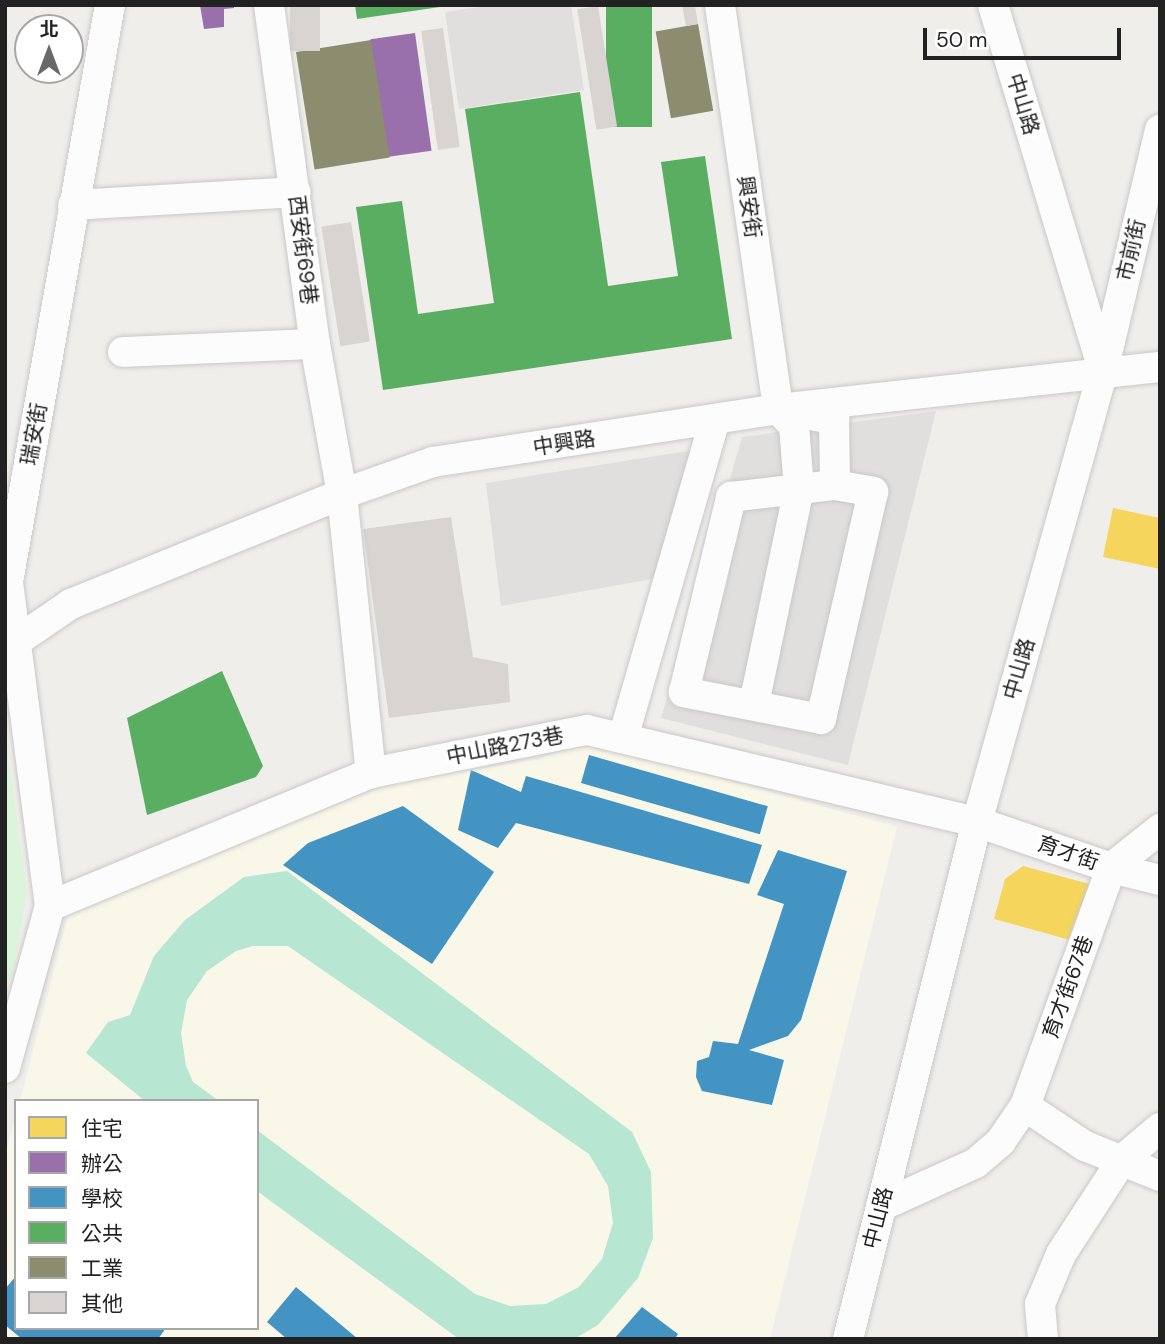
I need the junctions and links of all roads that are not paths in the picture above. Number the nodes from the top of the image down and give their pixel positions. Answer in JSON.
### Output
{"nodes":[{"id":1,"x":110,"y":5,"type":"edge"},
{"id":2,"x":270,"y":5,"type":"edge"},
{"id":3,"x":720,"y":5,"type":"edge"},
{"id":4,"x":993,"y":5,"type":"edge"},
{"id":5,"x":1160,"y":130,"type":"edge"},
{"id":6,"x":296,"y":192,"type":"junction"},
{"id":7,"x":73,"y":205,"type":"junction"},
{"id":8,"x":315,"y":344,"type":"junction"},
{"id":9,"x":123,"y":352,"type":"dead end"},
{"id":10,"x":1160,"y":367,"type":"edge"},
{"id":11,"x":1103,"y":371,"type":"junction"},
{"id":12,"x":778,"y":409,"type":"junction"},
{"id":13,"x":715,"y":419,"type":"junction"},
{"id":14,"x":835,"y":485,"type":"junction"},
{"id":15,"x":799,"y":489,"type":"junction"},
{"id":16,"x":342,"y":494,"type":"junction"},
{"id":17,"x":11,"y":645,"type":"edge"},
{"id":18,"x":754,"y":704,"type":"junction"},
{"id":19,"x":623,"y":738,"type":"junction"},
{"id":20,"x":371,"y":773,"type":"junction"},
{"id":21,"x":977,"y":822,"type":"junction"},
{"id":22,"x":1160,"y":829,"type":"edge"},
{"id":23,"x":1111,"y":868,"type":"junction"},
{"id":24,"x":1160,"y":880,"type":"edge"},
{"id":25,"x":50,"y":906,"type":"junction"},
{"id":26,"x":5,"y":1068,"type":"edge"},
{"id":27,"x":1025,"y":1106,"type":"junction"},
{"id":28,"x":1160,"y":1128,"type":"edge"},
{"id":29,"x":1122,"y":1160,"type":"junction"},
{"id":30,"x":1160,"y":1176,"type":"edge"},
{"id":31,"x":881,"y":1206,"type":"junction"},
{"id":32,"x":848,"y":1339,"type":"edge"},
{"id":33,"x":1043,"y":1339,"type":"edge"}],
"edges":[{"from":1,"to":7,"type":"street","name":"瑞安街"},
{"from":2,"to":6,"type":"street","name":"西安街69巷"},
{"from":3,"to":12,"type":"street","name":"興安街"},
{"from":4,"to":11,"type":"street","name":"中山路"},
{"from":5,"to":11,"type":"street","name":"市前街"},
{"from":6,"to":7,"type":"street"},
{"from":6,"to":8,"type":"street","name":"西安街69巷"},
{"from":7,"to":17,"type":"street","name":"瑞安街"},
{"from":8,"to":9,"type":"street"},
{"from":8,"to":16,"type":"street","name":"西安街69巷"},
{"from":10,"to":11,"type":"street","name":"中興路"},
{"from":11,"to":12,"type":"street","name":"中興路"},
{"from":11,"to":21,"type":"street","name":"中山路"},
{"from":12,"to":13,"type":"street","name":"中興路"},
{"from":12,"to":14,"type":"street"},
{"from":12,"to":15,"type":"street"},
{"from":13,"to":16,"type":"street","name":"中興路"},
{"from":13,"to":19,"type":"street"},
{"from":14,"to":15,"type":"street"},
{"from":14,"to":18,"type":"street"},
{"from":15,"to":18,"type":"street"},
{"from":15,"to":18,"type":"street"},
{"from":16,"to":17,"type":"street","name":"中興路"},
{"from":16,"to":20,"type":"street","name":"西安街69巷"},
{"from":17,"to":25,"type":"street","name":"瑞安街"},
{"from":19,"to":20,"type":"street","name":"中山路273巷"},
{"from":19,"to":21,"type":"street","name":"中山路273巷"},
{"from":20,"to":25,"type":"street","name":"中山路273巷"},
{"from":21,"to":23,"type":"street","name":"育才街"},
{"from":21,"to":31,"type":"street","name":"中山路"},
{"from":22,"to":23,"type":"street"},
{"from":23,"to":24,"type":"street","name":"育才街"},
{"from":23,"to":27,"type":"street","name":"育才街67巷"},
{"from":25,"to":26,"type":"street","name":"瑞安街"},
{"from":27,"to":29,"type":"street"},
{"from":27,"to":31,"type":"street","name":"育才街67巷"},
{"from":28,"to":29,"type":"street"},
{"from":29,"to":30,"type":"street"},
{"from":29,"to":33,"type":"street"},
{"from":31,"to":32,"type":"street","name":"中山路"}]}
